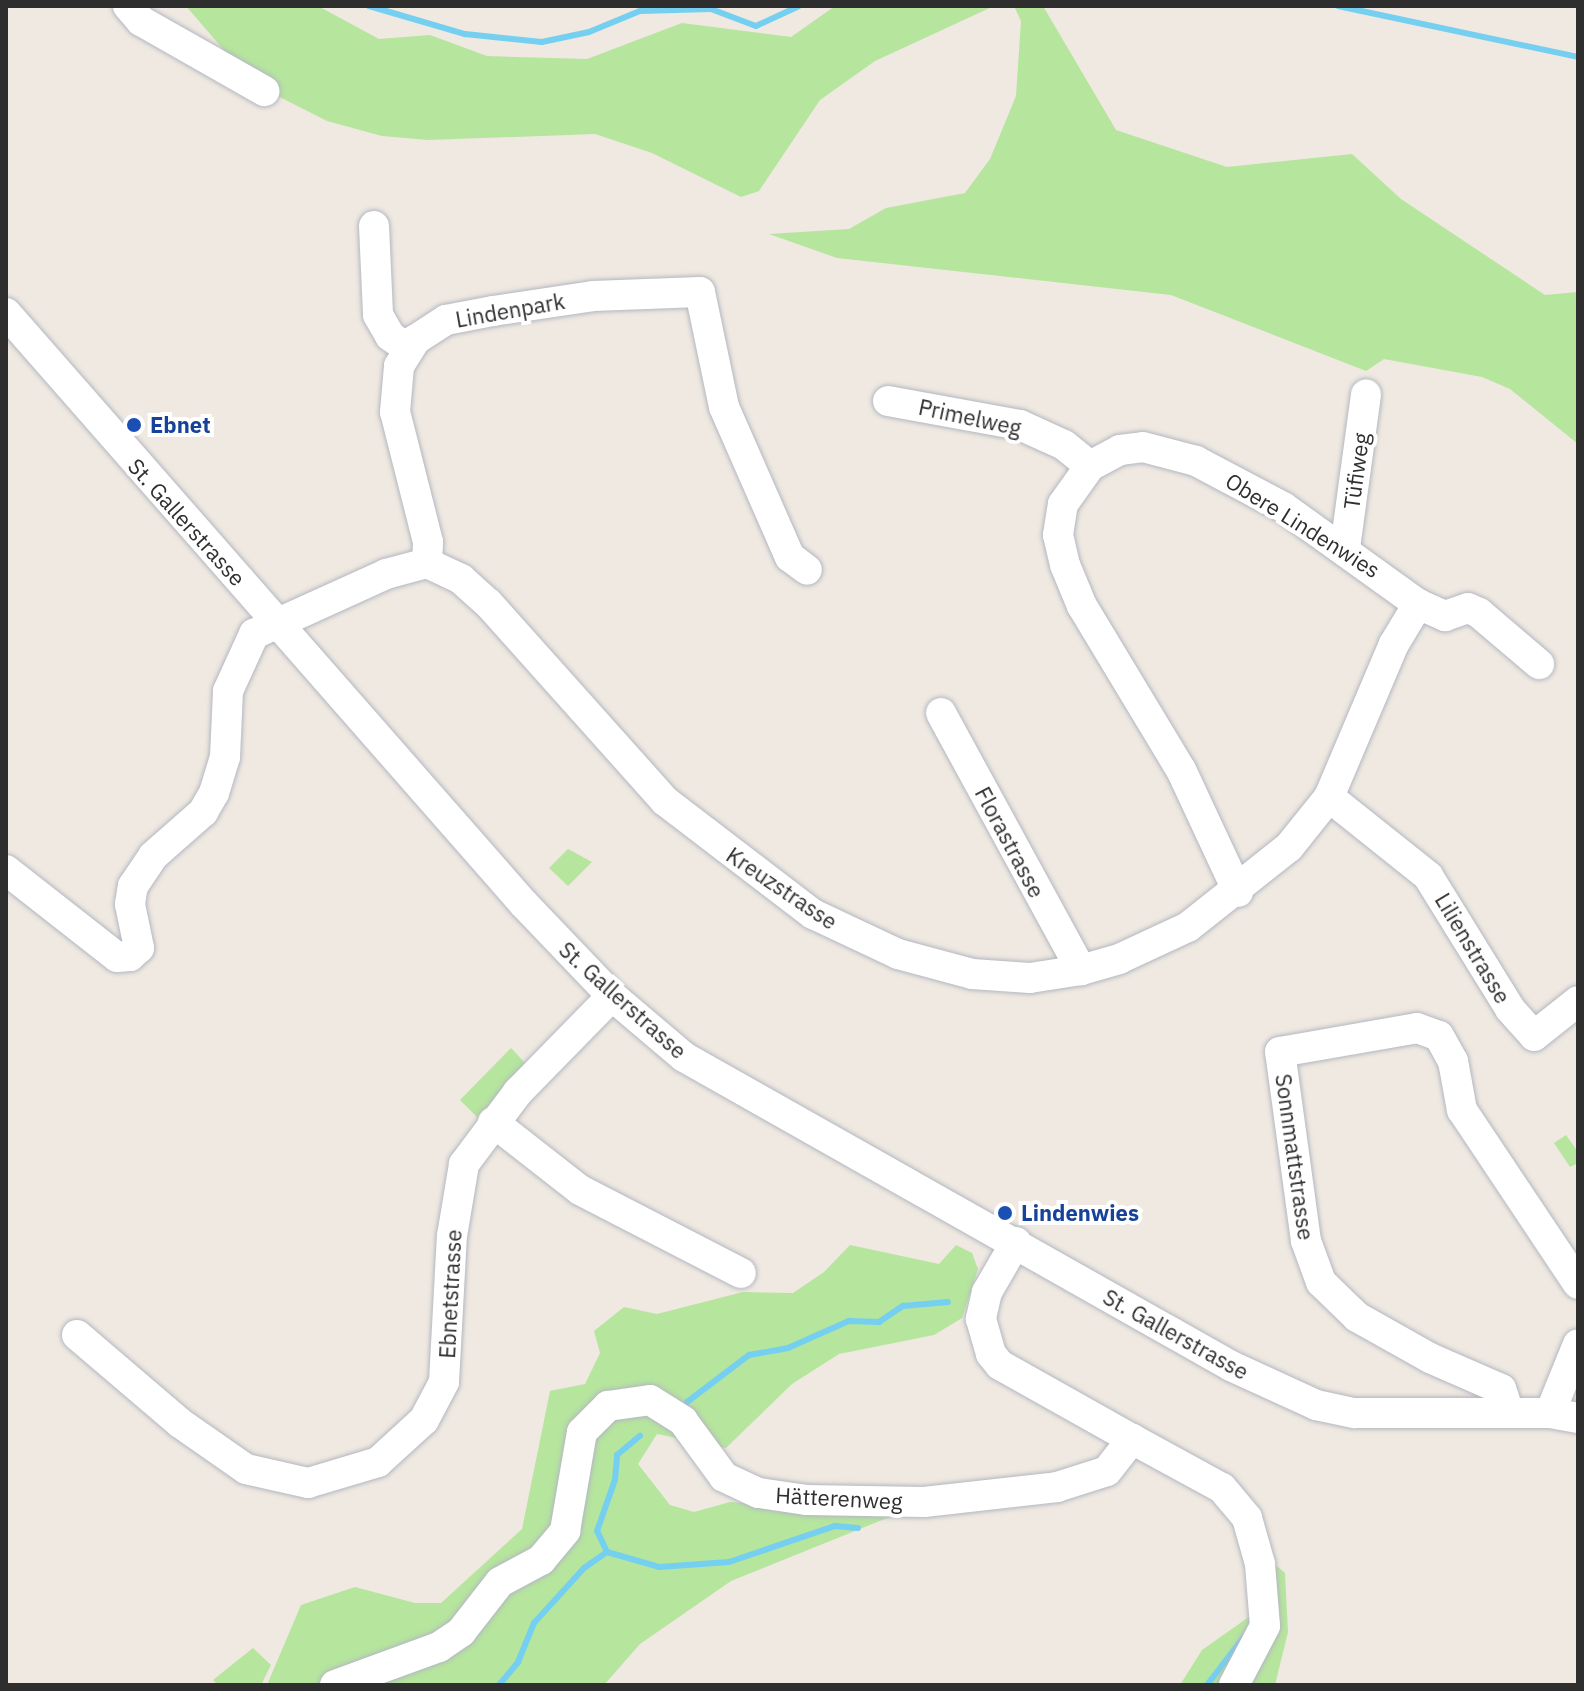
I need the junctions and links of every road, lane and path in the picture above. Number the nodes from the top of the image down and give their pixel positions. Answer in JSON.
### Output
{"nodes":[{"id":1,"x":135,"y":14,"type":"edge"},
{"id":2,"x":264,"y":91,"type":"dead end"},
{"id":3,"x":374,"y":226,"type":"dead end"},
{"id":4,"x":6,"y":313,"type":"edge"},
{"id":5,"x":407,"y":348,"type":"junction"},
{"id":6,"x":1366,"y":394,"type":"dead end"},
{"id":7,"x":888,"y":401,"type":"dead end"},
{"id":8,"x":1090,"y":466,"type":"junction"},
{"id":9,"x":1345,"y":548,"type":"junction"},
{"id":10,"x":427,"y":563,"type":"junction"},
{"id":11,"x":807,"y":570,"type":"dead end"},
{"id":12,"x":1418,"y":604,"type":"junction"},
{"id":13,"x":274,"y":621,"type":"junction"},
{"id":14,"x":1539,"y":664,"type":"dead end"},
{"id":15,"x":941,"y":713,"type":"dead end"},
{"id":16,"x":1329,"y":797,"type":"junction"},
{"id":17,"x":6,"y":870,"type":"edge"},
{"id":18,"x":1238,"y":892,"type":"junction"},
{"id":19,"x":1081,"y":970,"type":"junction"},
{"id":20,"x":612,"y":996,"type":"junction"},
{"id":21,"x":1578,"y":1001,"type":"edge"},
{"id":22,"x":493,"y":1122,"type":"junction"},
{"id":23,"x":1016,"y":1242,"type":"junction"},
{"id":24,"x":741,"y":1273,"type":"dead end"},
{"id":25,"x":1578,"y":1284,"type":"edge"},
{"id":26,"x":77,"y":1335,"type":"dead end"},
{"id":27,"x":1578,"y":1344,"type":"edge"},
{"id":28,"x":1509,"y":1413,"type":"junction"},
{"id":29,"x":1564,"y":1415,"type":"edge"},
{"id":30,"x":1132,"y":1439,"type":"junction"},
{"id":31,"x":335,"y":1685,"type":"edge"},
{"id":32,"x":1234,"y":1685,"type":"edge"}],
"edges":[{"from":1,"to":2,"type":"street"},
{"from":3,"to":5,"type":"street"},
{"from":4,"to":13,"type":"street","name":"St. Gallerstrasse"},
{"from":5,"to":10,"type":"street"},
{"from":5,"to":11,"type":"street","name":"Lindenpark"},
{"from":6,"to":9,"type":"street","name":"Tüfiweg"},
{"from":7,"to":8,"type":"street","name":"Primelweg"},
{"from":8,"to":9,"type":"street","name":"Obere Lindenwies"},
{"from":8,"to":18,"type":"street","name":"Obere Lindenwies"},
{"from":9,"to":12,"type":"street","name":"Obere Lindenwies"},
{"from":10,"to":13,"type":"street"},
{"from":10,"to":19,"type":"street","name":"Kreuzstrasse"},
{"from":12,"to":14,"type":"street","name":"Obere Lindenwies"},
{"from":12,"to":16,"type":"street","name":"Kreuzstrasse"},
{"from":13,"to":17,"type":"street"},
{"from":13,"to":20,"type":"street","name":"St. Gallerstrasse"},
{"from":15,"to":19,"type":"street","name":"Florastrasse"},
{"from":16,"to":18,"type":"street","name":"Kreuzstrasse"},
{"from":16,"to":21,"type":"street","name":"Lilienstrasse"},
{"from":18,"to":19,"type":"street","name":"Kreuzstrasse"},
{"from":20,"to":22,"type":"street","name":"Ebnetstrasse"},
{"from":20,"to":23,"type":"street","name":"St. Gallerstrasse"},
{"from":22,"to":24,"type":"street"},
{"from":22,"to":26,"type":"street","name":"Ebnetstrasse"},
{"from":23,"to":28,"type":"street","name":"St. Gallerstrasse"},
{"from":23,"to":30,"type":"street"},
{"from":25,"to":28,"type":"street","name":"Sonnmattstrasse"},
{"from":27,"to":29,"type":"street"},
{"from":28,"to":29,"type":"street","name":"St. Gallerstrasse"},
{"from":30,"to":31,"type":"street","name":"Hätterenweg"},
{"from":30,"to":32,"type":"street"}]}
